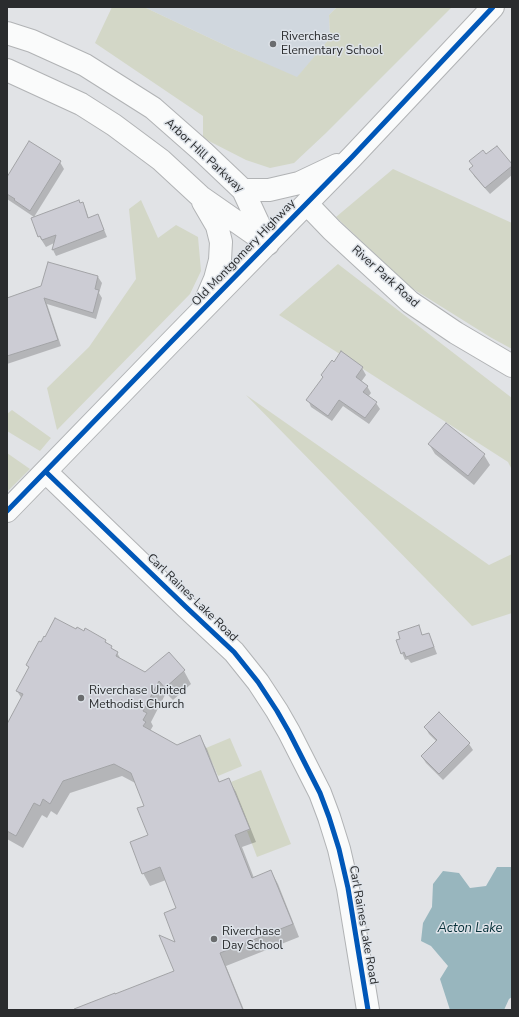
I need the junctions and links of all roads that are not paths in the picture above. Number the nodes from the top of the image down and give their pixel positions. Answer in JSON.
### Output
{"nodes":[{"id":1,"x":493,"y":7,"type":"edge"},
{"id":2,"x":7,"y":33,"type":"edge"},
{"id":3,"x":7,"y":70,"type":"edge"},
{"id":4,"x":352,"y":157,"type":"junction"},
{"id":5,"x":243,"y":190,"type":"junction"},
{"id":6,"x":201,"y":197,"type":"junction"},
{"id":7,"x":307,"y":204,"type":"junction"},
{"id":8,"x":268,"y":244,"type":"junction"},
{"id":9,"x":200,"y":313,"type":"junction"},
{"id":10,"x":512,"y":366,"type":"edge"},
{"id":11,"x":46,"y":472,"type":"junction"},
{"id":12,"x":7,"y":511,"type":"edge"},
{"id":13,"x":368,"y":1010,"type":"edge"}],
"edges":[{"from":1,"to":4,"type":"street","name":"Old Montgomery Highway"},
{"from":2,"to":5,"type":"street","name":"Arbor Hill Parkway"},
{"from":3,"to":6,"type":"street"},
{"from":4,"to":5,"type":"street"},
{"from":4,"to":7,"type":"street","name":"Old Montgomery Highway"},
{"from":5,"to":8,"type":"street","name":"Arbor Hill Parkway"},
{"from":6,"to":8,"type":"street"},
{"from":6,"to":9,"type":"street"},
{"from":7,"to":8,"type":"street","name":"Old Montgomery Highway"},
{"from":7,"to":10,"type":"street","name":"River Park Road"},
{"from":8,"to":9,"type":"street","name":"Old Montgomery Highway"},
{"from":9,"to":11,"type":"street","name":"Old Montgomery Highway"},
{"from":11,"to":12,"type":"street","name":"Old Montgomery Highway"},
{"from":11,"to":13,"type":"street","name":"Carl Raines Lake Road"}]}
